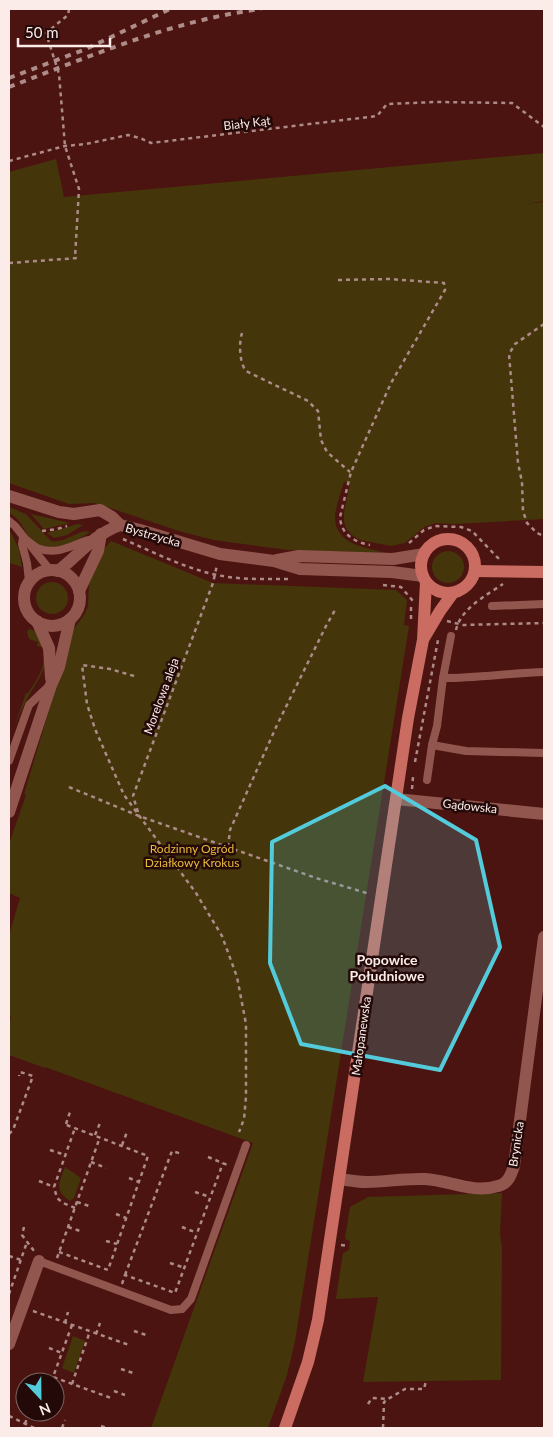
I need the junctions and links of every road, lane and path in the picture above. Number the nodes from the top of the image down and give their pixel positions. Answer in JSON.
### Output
{"nodes":[{"id":1,"x":69,"y":9,"type":"edge"},
{"id":2,"x":544,"y":127,"type":"edge"},
{"id":3,"x":65,"y":146,"type":"junction"},
{"id":4,"x":9,"y":161,"type":"edge"},
{"id":5,"x":9,"y":263,"type":"edge"},
{"id":6,"x":338,"y":280,"type":"dead end"},
{"id":7,"x":544,"y":324,"type":"edge"},
{"id":8,"x":242,"y":333,"type":"dead end"},
{"id":9,"x":350,"y":472,"type":"junction"},
{"id":10,"x":9,"y":496,"type":"edge"},
{"id":11,"x":9,"y":521,"type":"edge"},
{"id":12,"x":120,"y":526,"type":"junction"},
{"id":13,"x":97,"y":536,"type":"junction"},
{"id":14,"x":544,"y":536,"type":"edge"},
{"id":15,"x":23,"y":538,"type":"junction"},
{"id":16,"x":407,"y":545,"type":"dead end"},
{"id":17,"x":376,"y":546,"type":"dead end"},
{"id":18,"x":220,"y":554,"type":"junction"},
{"id":19,"x":424,"y":554,"type":"junction"},
{"id":20,"x":506,"y":559,"type":"dead end"},
{"id":21,"x":274,"y":561,"type":"junction"},
{"id":22,"x":54,"y":570,"type":"junction"},
{"id":23,"x":475,"y":571,"type":"junction"},
{"id":24,"x":544,"y":572,"type":"edge"},
{"id":25,"x":424,"y":579,"type":"junction"},
{"id":26,"x":504,"y":580,"type":"dead end"},
{"id":27,"x":29,"y":581,"type":"junction"},
{"id":28,"x":79,"y":592,"type":"junction"},
{"id":29,"x":452,"y":593,"type":"junction"},
{"id":30,"x":544,"y":604,"type":"edge"},
{"id":31,"x":492,"y":606,"type":"dead end"},
{"id":32,"x":335,"y":610,"type":"dead end"},
{"id":33,"x":70,"y":619,"type":"junction"},
{"id":34,"x":37,"y":621,"type":"junction"},
{"id":35,"x":448,"y":621,"type":"dead end"},
{"id":36,"x":544,"y":623,"type":"edge"},
{"id":37,"x":458,"y":624,"type":"junction"},
{"id":38,"x":453,"y":635,"type":"joint"},
{"id":39,"x":423,"y":640,"type":"junction"},
{"id":40,"x":544,"y":672,"type":"edge"},
{"id":41,"x":134,"y":676,"type":"dead end"},
{"id":42,"x":443,"y":678,"type":"junction"},
{"id":43,"x":51,"y":685,"type":"junction"},
{"id":44,"x":432,"y":745,"type":"junction"},
{"id":45,"x":544,"y":753,"type":"edge"},
{"id":46,"x":9,"y":761,"type":"edge"},
{"id":47,"x":427,"y":780,"type":"dead end"},
{"id":48,"x":69,"y":787,"type":"dead end"},
{"id":49,"x":396,"y":799,"type":"junction"},
{"id":50,"x":9,"y":812,"type":"edge"},
{"id":51,"x":544,"y":814,"type":"edge"},
{"id":52,"x":139,"y":816,"type":"junction"},
{"id":53,"x":228,"y":847,"type":"junction"},
{"id":54,"x":382,"y":895,"type":"junction"},
{"id":55,"x":544,"y":937,"type":"edge"},
{"id":56,"x":19,"y":1076,"type":"dead end"},
{"id":57,"x":70,"y":1112,"type":"dead end"},
{"id":58,"x":100,"y":1123,"type":"dead end"},
{"id":59,"x":75,"y":1128,"type":"junction"},
{"id":60,"x":127,"y":1132,"type":"dead end"},
{"id":61,"x":239,"y":1132,"type":"dead end"},
{"id":62,"x":9,"y":1134,"type":"edge"},
{"id":63,"x":95,"y":1136,"type":"junction"},
{"id":64,"x":100,"y":1137,"type":"junction"},
{"id":65,"x":122,"y":1145,"type":"junction"},
{"id":66,"x":246,"y":1145,"type":"dead end"},
{"id":67,"x":50,"y":1150,"type":"dead end"},
{"id":68,"x":182,"y":1154,"type":"dead end"},
{"id":69,"x":65,"y":1155,"type":"junction"},
{"id":70,"x":208,"y":1158,"type":"dead end"},
{"id":71,"x":91,"y":1162,"type":"junction"},
{"id":72,"x":106,"y":1168,"type":"dead end"},
{"id":73,"x":129,"y":1178,"type":"dead end"},
{"id":74,"x":339,"y":1179,"type":"junction"},
{"id":75,"x":39,"y":1181,"type":"dead end"},
{"id":76,"x":139,"y":1182,"type":"junction"},
{"id":77,"x":54,"y":1187,"type":"junction"},
{"id":78,"x":195,"y":1192,"type":"dead end"},
{"id":79,"x":210,"y":1197,"type":"junction"},
{"id":80,"x":77,"y":1202,"type":"junction"},
{"id":81,"x":92,"y":1207,"type":"dead end"},
{"id":82,"x":75,"y":1208,"type":"junction"},
{"id":83,"x":116,"y":1214,"type":"dead end"},
{"id":84,"x":126,"y":1218,"type":"junction"},
{"id":85,"x":24,"y":1227,"type":"dead end"},
{"id":86,"x":68,"y":1227,"type":"junction"},
{"id":87,"x":182,"y":1227,"type":"dead end"},
{"id":88,"x":80,"y":1231,"type":"dead end"},
{"id":89,"x":197,"y":1233,"type":"junction"},
{"id":90,"x":106,"y":1241,"type":"dead end"},
{"id":91,"x":28,"y":1242,"type":"junction"},
{"id":92,"x":117,"y":1244,"type":"junction"},
{"id":93,"x":59,"y":1252,"type":"junction"},
{"id":94,"x":9,"y":1256,"type":"edge"},
{"id":95,"x":21,"y":1260,"type":"junction"},
{"id":96,"x":39,"y":1261,"type":"junction"},
{"id":97,"x":170,"y":1263,"type":"dead end"},
{"id":98,"x":54,"y":1266,"type":"junction"},
{"id":99,"x":185,"y":1268,"type":"junction"},
{"id":100,"x":126,"y":1275,"type":"junction"},
{"id":101,"x":10,"y":1286,"type":"edge"},
{"id":102,"x":120,"y":1291,"type":"junction"},
{"id":103,"x":9,"y":1294,"type":"edge"},
{"id":104,"x":29,"y":1310,"type":"dead end"},
{"id":105,"x":68,"y":1312,"type":"dead end"},
{"id":106,"x":65,"y":1322,"type":"junction"},
{"id":107,"x":100,"y":1323,"type":"dead end"},
{"id":108,"x":72,"y":1325,"type":"junction"},
{"id":109,"x":90,"y":1331,"type":"junction"},
{"id":110,"x":134,"y":1331,"type":"dead end"},
{"id":111,"x":96,"y":1334,"type":"junction"},
{"id":112,"x":146,"y":1335,"type":"dead end"},
{"id":113,"x":9,"y":1344,"type":"edge"},
{"id":114,"x":129,"y":1345,"type":"dead end"},
{"id":115,"x":49,"y":1348,"type":"dead end"},
{"id":116,"x":62,"y":1353,"type":"junction"},
{"id":117,"x":121,"y":1369,"type":"dead end"},
{"id":118,"x":133,"y":1373,"type":"dead end"},
{"id":119,"x":426,"y":1381,"type":"dead end"},
{"id":120,"x":72,"y":1384,"type":"junction"},
{"id":121,"x":114,"y":1391,"type":"dead end"},
{"id":122,"x":125,"y":1395,"type":"dead end"},
{"id":123,"x":111,"y":1398,"type":"dead end"},
{"id":124,"x":388,"y":1399,"type":"junction"},
{"id":125,"x":368,"y":1404,"type":"dead end"},
{"id":126,"x":9,"y":1416,"type":"edge"},
{"id":127,"x":25,"y":1424,"type":"joint"},
{"id":128,"x":101,"y":1426,"type":"dead end"},
{"id":129,"x":34,"y":1428,"type":"edge"},
{"id":130,"x":107,"y":1428,"type":"edge"},
{"id":131,"x":284,"y":1428,"type":"edge"},
{"id":132,"x":383,"y":1428,"type":"edge"}],
"edges":[{"from":1,"to":3,"type":"path"},
{"from":2,"to":3,"type":"path","name":"Biały Kąt"},
{"from":3,"to":4,"type":"path","name":"Biały Kąt"},
{"from":3,"to":5,"type":"path"},
{"from":6,"to":9,"type":"path"},
{"from":7,"to":14,"type":"path"},
{"from":8,"to":9,"type":"path"},
{"from":9,"to":17,"type":"path"},
{"from":10,"to":12,"type":"street","name":"Bystrzycka"},
{"from":11,"to":15,"type":"lane"},
{"from":12,"to":13,"type":"street"},
{"from":12,"to":18,"type":"street","name":"Bystrzycka"},
{"from":13,"to":15,"type":"lane"},
{"from":13,"to":22,"type":"street"},
{"from":13,"to":28,"type":"street"},
{"from":15,"to":22,"type":"lane"},
{"from":15,"to":27,"type":"lane"},
{"from":16,"to":20,"type":"path"},
{"from":18,"to":21,"type":"street","name":"Bystrzycka"},
{"from":18,"to":52,"type":"path","name":"Morelowa aleja"},
{"from":19,"to":21,"type":"street","name":"Bystrzycka"},
{"from":19,"to":23,"type":"street"},
{"from":19,"to":25,"type":"street"},
{"from":21,"to":25,"type":"street","name":"Bystrzycka"},
{"from":22,"to":27,"type":"street"},
{"from":22,"to":28,"type":"street"},
{"from":23,"to":24,"type":"street"},
{"from":23,"to":29,"type":"street"},
{"from":25,"to":29,"type":"street"},
{"from":25,"to":39,"type":"street","name":"Małopanewska"},
{"from":26,"to":37,"type":"path"},
{"from":27,"to":34,"type":"street"},
{"from":28,"to":33,"type":"street"},
{"from":29,"to":39,"type":"street","name":"Małopanewska"},
{"from":30,"to":31,"type":"lane"},
{"from":32,"to":53,"type":"path"},
{"from":33,"to":34,"type":"street"},
{"from":33,"to":43,"type":"street"},
{"from":34,"to":43,"type":"street"},
{"from":35,"to":37,"type":"path"},
{"from":36,"to":37,"type":"path"},
{"from":37,"to":38,"type":"path"},
{"from":38,"to":42,"type":"lane"},
{"from":39,"to":49,"type":"street","name":"Małopanewska"},
{"from":40,"to":42,"type":"lane"},
{"from":41,"to":52,"type":"path"},
{"from":42,"to":44,"type":"lane"},
{"from":43,"to":46,"type":"lane"},
{"from":43,"to":50,"type":"street"},
{"from":44,"to":45,"type":"lane"},
{"from":44,"to":47,"type":"lane"},
{"from":48,"to":52,"type":"path"},
{"from":49,"to":51,"type":"street","name":"Gądowska"},
{"from":49,"to":54,"type":"street","name":"Małopanewska"},
{"from":52,"to":53,"type":"path"},
{"from":52,"to":61,"type":"path"},
{"from":53,"to":54,"type":"path"},
{"from":54,"to":74,"type":"street","name":"Małopanewska"},
{"from":55,"to":74,"type":"street","name":"Brynicka"},
{"from":56,"to":62,"type":"path"},
{"from":57,"to":59,"type":"path"},
{"from":58,"to":63,"type":"path"},
{"from":59,"to":63,"type":"path"},
{"from":59,"to":69,"type":"path"},
{"from":60,"to":65,"type":"path"},
{"from":63,"to":64,"type":"path"},
{"from":64,"to":65,"type":"path"},
{"from":64,"to":71,"type":"path"},
{"from":65,"to":76,"type":"path"},
{"from":66,"to":102,"type":"lane"},
{"from":67,"to":69,"type":"path"},
{"from":68,"to":100,"type":"path"},
{"from":69,"to":77,"type":"path"},
{"from":70,"to":79,"type":"path"},
{"from":71,"to":72,"type":"path"},
{"from":71,"to":80,"type":"path"},
{"from":73,"to":76,"type":"path"},
{"from":74,"to":131,"type":"street","name":"Małopanewska"},
{"from":75,"to":77,"type":"path"},
{"from":76,"to":84,"type":"path"},
{"from":77,"to":82,"type":"path"},
{"from":78,"to":79,"type":"path"},
{"from":79,"to":89,"type":"path"},
{"from":80,"to":81,"type":"path"},
{"from":80,"to":82,"type":"path"},
{"from":82,"to":86,"type":"path"},
{"from":83,"to":84,"type":"path"},
{"from":84,"to":92,"type":"path"},
{"from":85,"to":91,"type":"path"},
{"from":86,"to":88,"type":"path"},
{"from":86,"to":93,"type":"path"},
{"from":87,"to":89,"type":"path"},
{"from":89,"to":99,"type":"path"},
{"from":90,"to":92,"type":"path"},
{"from":91,"to":95,"type":"path"},
{"from":91,"to":96,"type":"path"},
{"from":92,"to":93,"type":"path"},
{"from":93,"to":98,"type":"path"},
{"from":94,"to":95,"type":"path"},
{"from":95,"to":101,"type":"path"},
{"from":96,"to":98,"type":"lane"},
{"from":96,"to":113,"type":"street"},
{"from":97,"to":99,"type":"path"},
{"from":98,"to":102,"type":"lane"},
{"from":99,"to":100,"type":"path"},
{"from":100,"to":102,"type":"path"},
{"from":101,"to":103,"type":"path"},
{"from":104,"to":106,"type":"path"},
{"from":105,"to":106,"type":"path"},
{"from":106,"to":108,"type":"path"},
{"from":107,"to":111,"type":"path"},
{"from":108,"to":109,"type":"path"},
{"from":108,"to":116,"type":"path"},
{"from":109,"to":111,"type":"path"},
{"from":109,"to":120,"type":"path"},
{"from":110,"to":112,"type":"path"},
{"from":111,"to":114,"type":"path"},
{"from":115,"to":116,"type":"path"},
{"from":116,"to":120,"type":"path"},
{"from":117,"to":118,"type":"path"},
{"from":119,"to":124,"type":"path"},
{"from":120,"to":123,"type":"path"},
{"from":121,"to":122,"type":"path"},
{"from":124,"to":125,"type":"path"},
{"from":124,"to":132,"type":"path"},
{"from":126,"to":127,"type":"path"},
{"from":127,"to":129,"type":"path"},
{"from":128,"to":130,"type":"path"}]}
